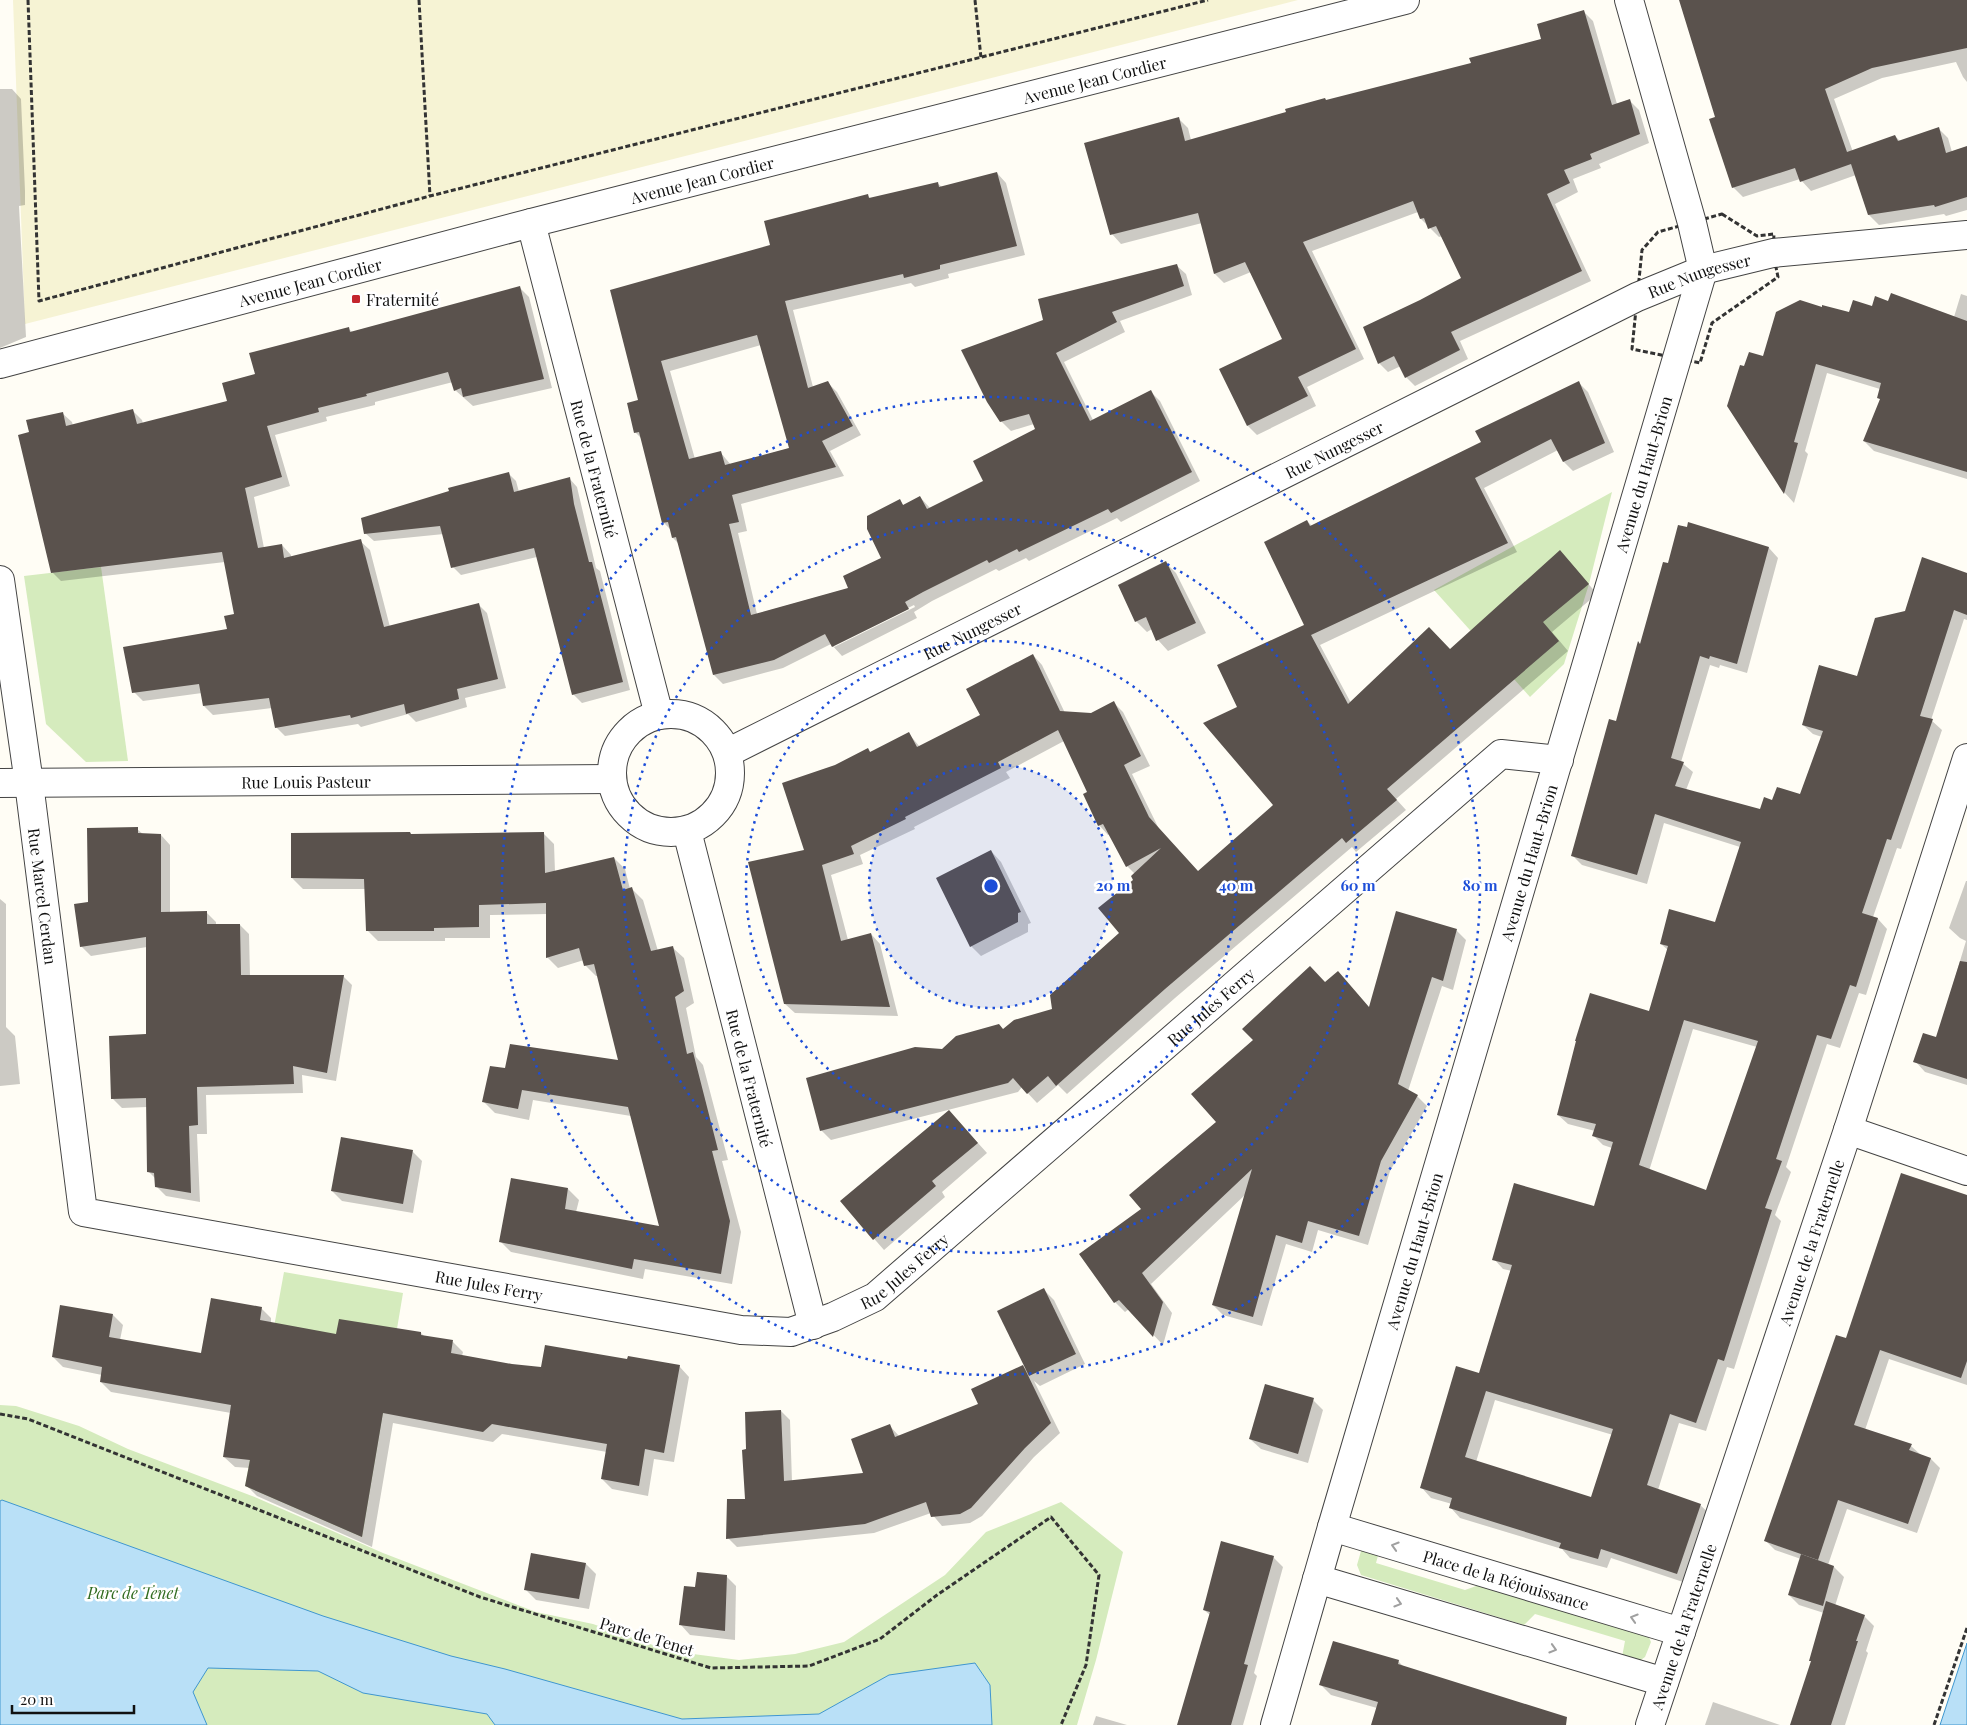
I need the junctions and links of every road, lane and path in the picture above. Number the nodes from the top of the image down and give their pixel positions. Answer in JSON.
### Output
{"nodes":[{"id":1,"x":28,"y":0,"type":"edge"},
{"id":2,"x":419,"y":0,"type":"edge"},
{"id":3,"x":975,"y":0,"type":"edge"},
{"id":4,"x":1208,"y":0,"type":"edge"},
{"id":5,"x":1405,"y":0,"type":"edge"},
{"id":6,"x":1629,"y":0,"type":"edge"},
{"id":7,"x":981,"y":58,"type":"junction"},
{"id":8,"x":430,"y":196,"type":"junction"},
{"id":9,"x":531,"y":222,"type":"junction"},
{"id":10,"x":1967,"y":235,"type":"edge"},
{"id":11,"x":1703,"y":270,"type":"junction"},
{"id":12,"x":0,"y":364,"type":"edge"},
{"id":13,"x":0,"y":580,"type":"edge"},
{"id":14,"x":659,"y":715,"type":"junction"},
{"id":15,"x":727,"y":753,"type":"junction"},
{"id":16,"x":1967,"y":758,"type":"edge"},
{"id":17,"x":1558,"y":760,"type":"junction"},
{"id":18,"x":612,"y":779,"type":"junction"},
{"id":19,"x":0,"y":783,"type":"edge"},
{"id":20,"x":29,"y":783,"type":"junction"},
{"id":21,"x":687,"y":831,"type":"junction"},
{"id":22,"x":1848,"y":1130,"type":"junction"},
{"id":23,"x":1967,"y":1171,"type":"edge"},
{"id":24,"x":83,"y":1212,"type":"joint"},
{"id":25,"x":813,"y":1325,"type":"junction"},
{"id":26,"x":0,"y":1414,"type":"edge"},
{"id":27,"x":1332,"y":1527,"type":"junction"},
{"id":28,"x":1318,"y":1579,"type":"junction"},
{"id":29,"x":1967,"y":1628,"type":"edge"},
{"id":30,"x":1681,"y":1632,"type":"junction"},
{"id":31,"x":1664,"y":1682,"type":"junction"},
{"id":32,"x":1061,"y":1725,"type":"edge"},
{"id":33,"x":1275,"y":1725,"type":"edge"},
{"id":34,"x":1650,"y":1725,"type":"edge"},
{"id":35,"x":1934,"y":1725,"type":"edge"}],
"edges":[{"from":1,"to":8,"type":"path"},
{"from":2,"to":8,"type":"path"},
{"from":3,"to":7,"type":"path"},
{"from":4,"to":7,"type":"path"},
{"from":5,"to":9,"type":"street","name":"Avenue Jean Cordier"},
{"from":6,"to":11,"type":"street","name":"Avenue du Haut-Brion"},
{"from":7,"to":8,"type":"path"},
{"from":9,"to":12,"type":"street","name":"Avenue Jean Cordier"},
{"from":9,"to":14,"type":"street","name":"Rue de la Fraternité"},
{"from":10,"to":11,"type":"street","name":"Rue Nungesser"},
{"from":11,"to":15,"type":"street","name":"Rue Nungesser"},
{"from":11,"to":17,"type":"street","name":"Avenue du Haut-Brion"},
{"from":13,"to":20,"type":"street","name":"Rue Marcel Cerdan"},
{"from":14,"to":15,"type":"street"},
{"from":14,"to":18,"type":"street"},
{"from":15,"to":21,"type":"street"},
{"from":16,"to":22,"type":"street","name":"Avenue de la Fraternelle"},
{"from":17,"to":25,"type":"street","name":"Rue Jules Ferry"},
{"from":17,"to":27,"type":"street","name":"Avenue du Haut-Brion"},
{"from":18,"to":20,"type":"street","name":"Rue Louis Pasteur"},
{"from":18,"to":21,"type":"street"},
{"from":19,"to":20,"type":"street","name":"Rue Louis Pasteur"},
{"from":20,"to":24,"type":"street","name":"Rue Marcel Cerdan"},
{"from":21,"to":25,"type":"street","name":"Rue de la Fraternité"},
{"from":22,"to":23,"type":"street"},
{"from":22,"to":30,"type":"street","name":"Avenue de la Fraternelle"},
{"from":24,"to":25,"type":"street","name":"Rue Jules Ferry"},
{"from":26,"to":32,"type":"path","name":"Parc de Tenet"},
{"from":27,"to":28,"type":"street","name":"Avenue du Haut-Brion"},
{"from":30,"to":27,"type":"street","name":"Place de la Réjouissance","one_way":true},
{"from":28,"to":31,"type":"street","one_way":true},
{"from":28,"to":33,"type":"street","name":"Avenue du Haut-Brion"},
{"from":29,"to":35,"type":"path"},
{"from":30,"to":31,"type":"street","name":"Avenue de la Fraternelle"},
{"from":31,"to":34,"type":"street","name":"Avenue de la Fraternelle"}]}
